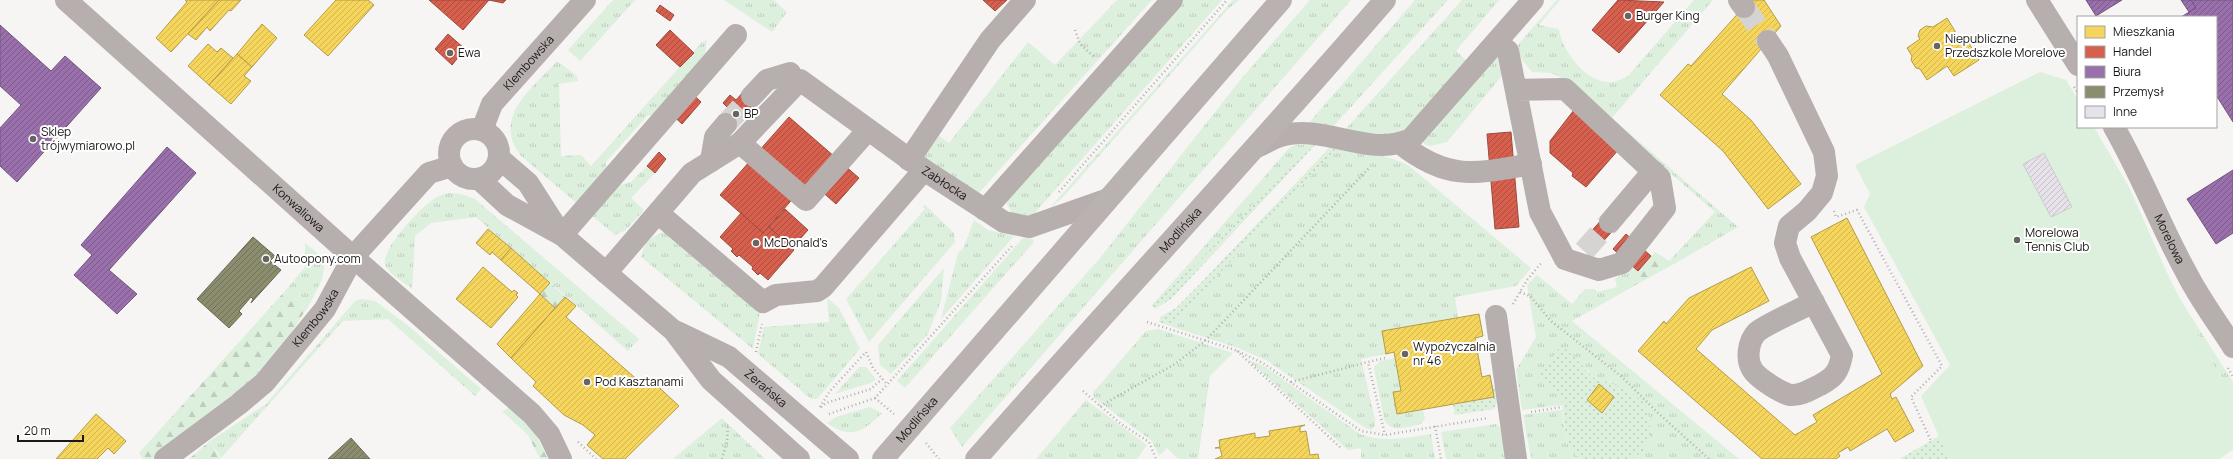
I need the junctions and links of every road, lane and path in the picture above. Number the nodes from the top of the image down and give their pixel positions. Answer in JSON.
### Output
{"nodes":[{"id":1,"x":66,"y":0,"type":"edge"},
{"id":2,"x":585,"y":0,"type":"edge"},
{"id":3,"x":1025,"y":0,"type":"edge"},
{"id":4,"x":1172,"y":0,"type":"edge"},
{"id":5,"x":1281,"y":0,"type":"edge"},
{"id":6,"x":1385,"y":0,"type":"edge"},
{"id":7,"x":1534,"y":0,"type":"edge"},
{"id":8,"x":2037,"y":0,"type":"edge"},
{"id":9,"x":1075,"y":30,"type":"dead end"},
{"id":10,"x":736,"y":35,"type":"dead end"},
{"id":11,"x":1768,"y":41,"type":"tunnel mouth"},
{"id":12,"x":1497,"y":42,"type":"junction"},
{"id":13,"x":1095,"y":58,"type":"dead end"},
{"id":14,"x":2077,"y":63,"type":"edge"},
{"id":15,"x":795,"y":77,"type":"junction"},
{"id":16,"x":1517,"y":90,"type":"junction"},
{"id":17,"x":752,"y":96,"type":"tunnel mouth"},
{"id":18,"x":726,"y":124,"type":"tunnel mouth"},
{"id":19,"x":2115,"y":128,"type":"edge"},
{"id":20,"x":482,"y":130,"type":"junction"},
{"id":21,"x":867,"y":131,"type":"junction"},
{"id":22,"x":740,"y":142,"type":"junction"},
{"id":23,"x":1401,"y":144,"type":"junction"},
{"id":24,"x":1259,"y":146,"type":"junction"},
{"id":25,"x":499,"y":158,"type":"junction"},
{"id":26,"x":712,"y":161,"type":"junction"},
{"id":27,"x":1530,"y":164,"type":"junction"},
{"id":28,"x":916,"y":165,"type":"junction"},
{"id":29,"x":452,"y":166,"type":"junction"},
{"id":30,"x":1371,"y":166,"type":"dead end"},
{"id":31,"x":1653,"y":172,"type":"junction"},
{"id":32,"x":479,"y":179,"type":"junction"},
{"id":33,"x":685,"y":182,"type":"junction"},
{"id":34,"x":1106,"y":200,"type":"junction"},
{"id":35,"x":1834,"y":209,"type":"dead end"},
{"id":36,"x":985,"y":210,"type":"junction"},
{"id":37,"x":658,"y":213,"type":"junction"},
{"id":38,"x":1610,"y":222,"type":"tunnel mouth"},
{"id":39,"x":562,"y":235,"type":"junction"},
{"id":40,"x":1557,"y":246,"type":"junction"},
{"id":41,"x":353,"y":258,"type":"junction"},
{"id":42,"x":606,"y":273,"type":"junction"},
{"id":43,"x":1520,"y":292,"type":"junction"},
{"id":44,"x":776,"y":295,"type":"junction"},
{"id":45,"x":1814,"y":302,"type":"junction"},
{"id":46,"x":1496,"y":316,"type":"joint"},
{"id":47,"x":1147,"y":322,"type":"dead end"},
{"id":48,"x":762,"y":323,"type":"dead end"},
{"id":49,"x":674,"y":331,"type":"junction"},
{"id":50,"x":1206,"y":340,"type":"junction"},
{"id":51,"x":2233,"y":347,"type":"edge"},
{"id":52,"x":1236,"y":350,"type":"junction"},
{"id":53,"x":755,"y":357,"type":"dead end"},
{"id":54,"x":1385,"y":358,"type":"dead end"},
{"id":55,"x":1368,"y":362,"type":"junction"},
{"id":56,"x":882,"y":379,"type":"junction"},
{"id":57,"x":1291,"y":382,"type":"junction"},
{"id":58,"x":887,"y":384,"type":"dead end"},
{"id":59,"x":1082,"y":391,"type":"dead end"},
{"id":60,"x":1100,"y":406,"type":"junction"},
{"id":61,"x":1562,"y":407,"type":"dead end"},
{"id":62,"x":1508,"y":415,"type":"junction"},
{"id":63,"x":728,"y":422,"type":"dead end"},
{"id":64,"x":1435,"y":426,"type":"junction"},
{"id":65,"x":1385,"y":435,"type":"junction"},
{"id":66,"x":1931,"y":441,"type":"dead end"},
{"id":67,"x":1342,"y":449,"type":"dead end"},
{"id":68,"x":165,"y":459,"type":"edge"},
{"id":69,"x":561,"y":459,"type":"edge"},
{"id":70,"x":722,"y":459,"type":"edge"},
{"id":71,"x":799,"y":459,"type":"edge"},
{"id":72,"x":848,"y":459,"type":"edge"},
{"id":73,"x":883,"y":459,"type":"edge"},
{"id":74,"x":976,"y":459,"type":"edge"},
{"id":75,"x":1156,"y":459,"type":"edge"},
{"id":76,"x":1441,"y":459,"type":"edge"},
{"id":77,"x":1516,"y":459,"type":"edge"},
{"id":78,"x":1709,"y":459,"type":"edge"}],
"edges":[{"from":1,"to":41,"type":"street","name":"Konwaliowa"},
{"from":2,"to":20,"type":"street","name":"Klembowska"},
{"from":3,"to":28,"type":"street"},
{"from":4,"to":36,"type":"street"},
{"from":5,"to":34,"type":"main road","name":"Modlińska"},
{"from":6,"to":24,"type":"main road","name":"Modlińska"},
{"from":7,"to":12,"type":"street"},
{"from":8,"to":14,"type":"street"},
{"from":9,"to":13,"type":"path"},
{"from":10,"to":39,"type":"street"},
{"from":11,"to":45,"type":"street"},
{"from":12,"to":16,"type":"street"},
{"from":12,"to":23,"type":"street"},
{"from":15,"to":17,"type":"street"},
{"from":15,"to":21,"type":"street","name":"Zabłocka"},
{"from":15,"to":22,"type":"street"},
{"from":16,"to":27,"type":"street"},
{"from":16,"to":31,"type":"street"},
{"from":18,"to":26,"type":"street"},
{"from":19,"to":51,"type":"street","name":"Morelowa"},
{"from":20,"to":25,"type":"street"},
{"from":20,"to":29,"type":"street"},
{"from":21,"to":22,"type":"street"},
{"from":21,"to":28,"type":"street","name":"Zabłocka"},
{"from":22,"to":26,"type":"street"},
{"from":23,"to":24,"type":"street"},
{"from":23,"to":27,"type":"street"},
{"from":24,"to":74,"type":"main road","name":"Modlińska"},
{"from":25,"to":32,"type":"street"},
{"from":25,"to":39,"type":"street","name":"Żerańska"},
{"from":26,"to":33,"type":"street"},
{"from":27,"to":40,"type":"street"},
{"from":28,"to":36,"type":"street","name":"Zabłocka"},
{"from":28,"to":44,"type":"street"},
{"from":29,"to":32,"type":"street"},
{"from":29,"to":41,"type":"street","name":"Klembowska"},
{"from":30,"to":50,"type":"path"},
{"from":31,"to":38,"type":"street"},
{"from":31,"to":40,"type":"street"},
{"from":32,"to":39,"type":"street","name":"Żerańska"},
{"from":33,"to":37,"type":"street"},
{"from":33,"to":44,"type":"street"},
{"from":34,"to":36,"type":"street","name":"Zabłocka"},
{"from":34,"to":73,"type":"main road","name":"Modlińska"},
{"from":35,"to":66,"type":"path"},
{"from":37,"to":42,"type":"street"},
{"from":37,"to":44,"type":"street"},
{"from":39,"to":42,"type":"street","name":"Żerańska"},
{"from":40,"to":43,"type":"path"},
{"from":41,"to":68,"type":"street","name":"Klembowska"},
{"from":41,"to":69,"type":"street","name":"Konwaliowa"},
{"from":42,"to":49,"type":"street","name":"Żerańska"},
{"from":43,"to":46,"type":"path"},
{"from":43,"to":78,"type":"path"},
{"from":45,"to":45,"type":"street"},
{"from":46,"to":62,"type":"street"},
{"from":47,"to":50,"type":"path"},
{"from":48,"to":53,"type":"path"},
{"from":49,"to":71,"type":"street","name":"Żerańska"},
{"from":49,"to":72,"type":"street","name":"Żerańska"},
{"from":50,"to":52,"type":"path"},
{"from":50,"to":60,"type":"path"},
{"from":52,"to":57,"type":"path"},
{"from":52,"to":67,"type":"path"},
{"from":54,"to":55,"type":"path"},
{"from":55,"to":57,"type":"path"},
{"from":55,"to":65,"type":"path"},
{"from":56,"to":56,"type":"path"},
{"from":56,"to":58,"type":"path"},
{"from":57,"to":65,"type":"path"},
{"from":59,"to":60,"type":"path"},
{"from":60,"to":75,"type":"path"},
{"from":61,"to":62,"type":"path"},
{"from":62,"to":64,"type":"path"},
{"from":62,"to":77,"type":"street"},
{"from":63,"to":70,"type":"path"},
{"from":64,"to":65,"type":"path"},
{"from":64,"to":76,"type":"path"}]}
